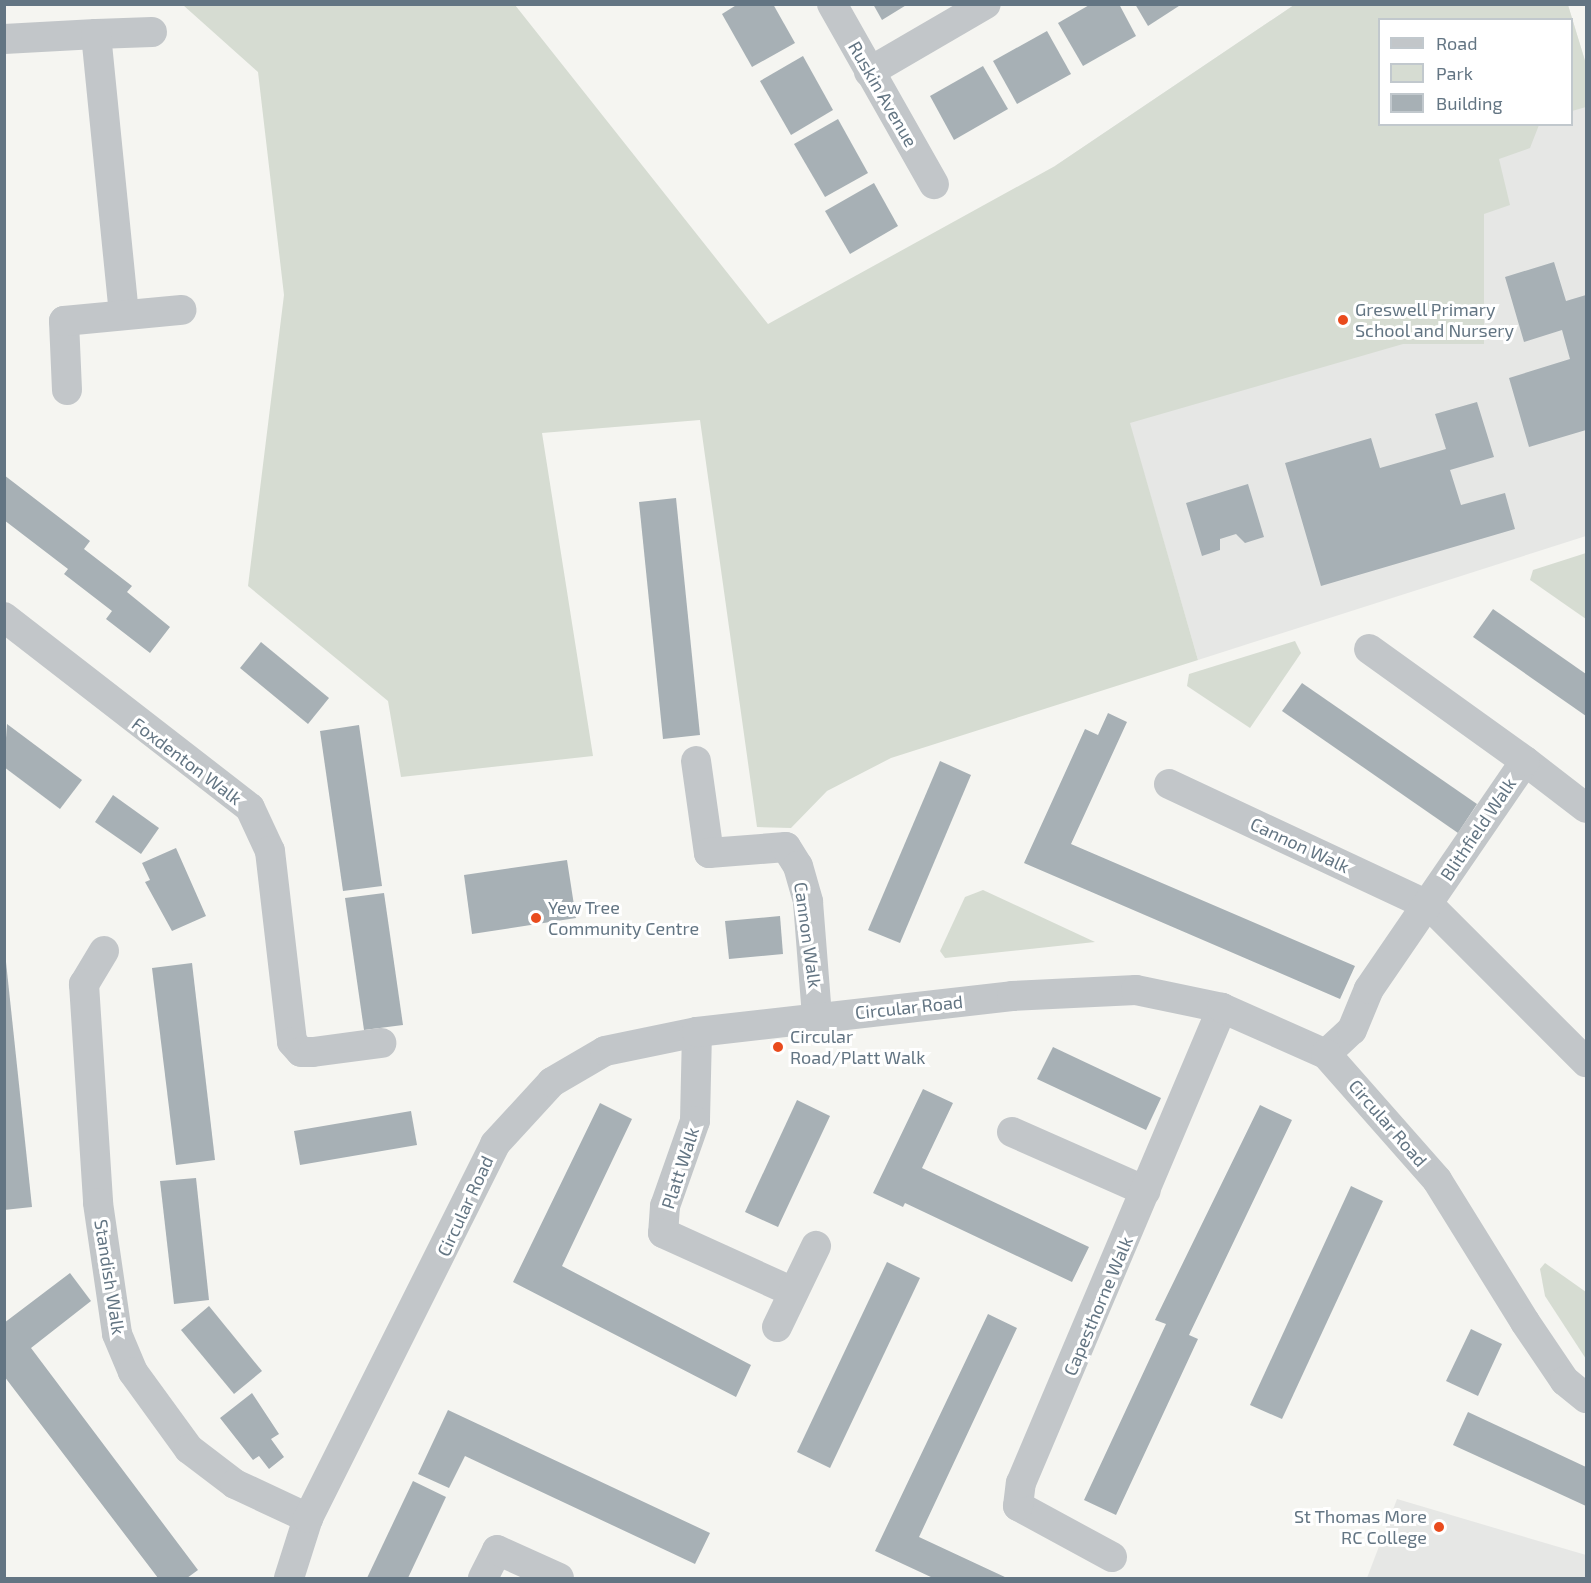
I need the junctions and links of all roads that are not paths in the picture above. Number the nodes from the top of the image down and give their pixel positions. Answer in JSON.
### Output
{"nodes":[{"id":1,"x":832,"y":4,"type":"edge"},
{"id":2,"x":986,"y":4,"type":"edge"},
{"id":3,"x":152,"y":32,"type":"dead end"},
{"id":4,"x":96,"y":34,"type":"junction"},
{"id":5,"x":4,"y":39,"type":"edge"},
{"id":6,"x":869,"y":72,"type":"junction"},
{"id":7,"x":934,"y":184,"type":"dead end"},
{"id":8,"x":181,"y":310,"type":"dead end"},
{"id":9,"x":124,"y":315,"type":"junction"},
{"id":10,"x":68,"y":390,"type":"dead end"},
{"id":11,"x":4,"y":617,"type":"edge"},
{"id":12,"x":1369,"y":649,"type":"dead end"},
{"id":13,"x":696,"y":761,"type":"dead end"},
{"id":14,"x":1525,"y":761,"type":"junction"},
{"id":15,"x":1169,"y":784,"type":"dead end"},
{"id":16,"x":1587,"y":808,"type":"edge"},
{"id":17,"x":1430,"y":906,"type":"junction"},
{"id":18,"x":104,"y":951,"type":"dead end"},
{"id":19,"x":1222,"y":1008,"type":"junction"},
{"id":20,"x":817,"y":1017,"type":"junction"},
{"id":21,"x":697,"y":1032,"type":"junction"},
{"id":22,"x":381,"y":1043,"type":"dead end"},
{"id":23,"x":1326,"y":1054,"type":"junction"},
{"id":24,"x":1587,"y":1062,"type":"edge"},
{"id":25,"x":1012,"y":1132,"type":"dead end"},
{"id":26,"x":1146,"y":1191,"type":"junction"},
{"id":27,"x":816,"y":1246,"type":"dead end"},
{"id":28,"x":793,"y":1292,"type":"junction"},
{"id":29,"x":777,"y":1327,"type":"dead end"},
{"id":30,"x":1587,"y":1398,"type":"edge"},
{"id":31,"x":308,"y":1518,"type":"junction"},
{"id":32,"x":1112,"y":1557,"type":"dead end"},
{"id":33,"x":289,"y":1578,"type":"edge"},
{"id":34,"x":483,"y":1578,"type":"edge"},
{"id":35,"x":559,"y":1578,"type":"edge"}],
"edges":[{"from":1,"to":6,"type":"street","name":"Ruskin Avenue"},
{"from":2,"to":6,"type":"street"},
{"from":3,"to":4,"type":"street"},
{"from":4,"to":5,"type":"street"},
{"from":4,"to":9,"type":"street"},
{"from":6,"to":7,"type":"street","name":"Ruskin Avenue"},
{"from":8,"to":9,"type":"street"},
{"from":9,"to":10,"type":"street"},
{"from":11,"to":22,"type":"street","name":"Foxdenton Walk"},
{"from":12,"to":14,"type":"street","name":"Blithfield Walk"},
{"from":13,"to":20,"type":"street","name":"Cannon Walk"},
{"from":14,"to":16,"type":"street"},
{"from":14,"to":17,"type":"street","name":"Blithfield Walk"},
{"from":15,"to":17,"type":"street","name":"Cannon Walk"},
{"from":17,"to":23,"type":"street","name":"Blithfield Walk"},
{"from":17,"to":24,"type":"street","name":"Cannon Walk"},
{"from":18,"to":31,"type":"street","name":"Standish Walk"},
{"from":19,"to":20,"type":"street","name":"Circular Road"},
{"from":19,"to":23,"type":"street","name":"Circular Road"},
{"from":19,"to":26,"type":"street","name":"Capesthorne Walk"},
{"from":20,"to":21,"type":"street","name":"Circular Road"},
{"from":21,"to":28,"type":"street","name":"Platt Walk"},
{"from":21,"to":31,"type":"street","name":"Circular Road"},
{"from":23,"to":30,"type":"street","name":"Circular Road"},
{"from":25,"to":26,"type":"street"},
{"from":26,"to":32,"type":"street","name":"Capesthorne Walk"},
{"from":27,"to":28,"type":"street"},
{"from":28,"to":29,"type":"street"},
{"from":31,"to":33,"type":"street","name":"Circular Road"},
{"from":34,"to":35,"type":"street"}]}
